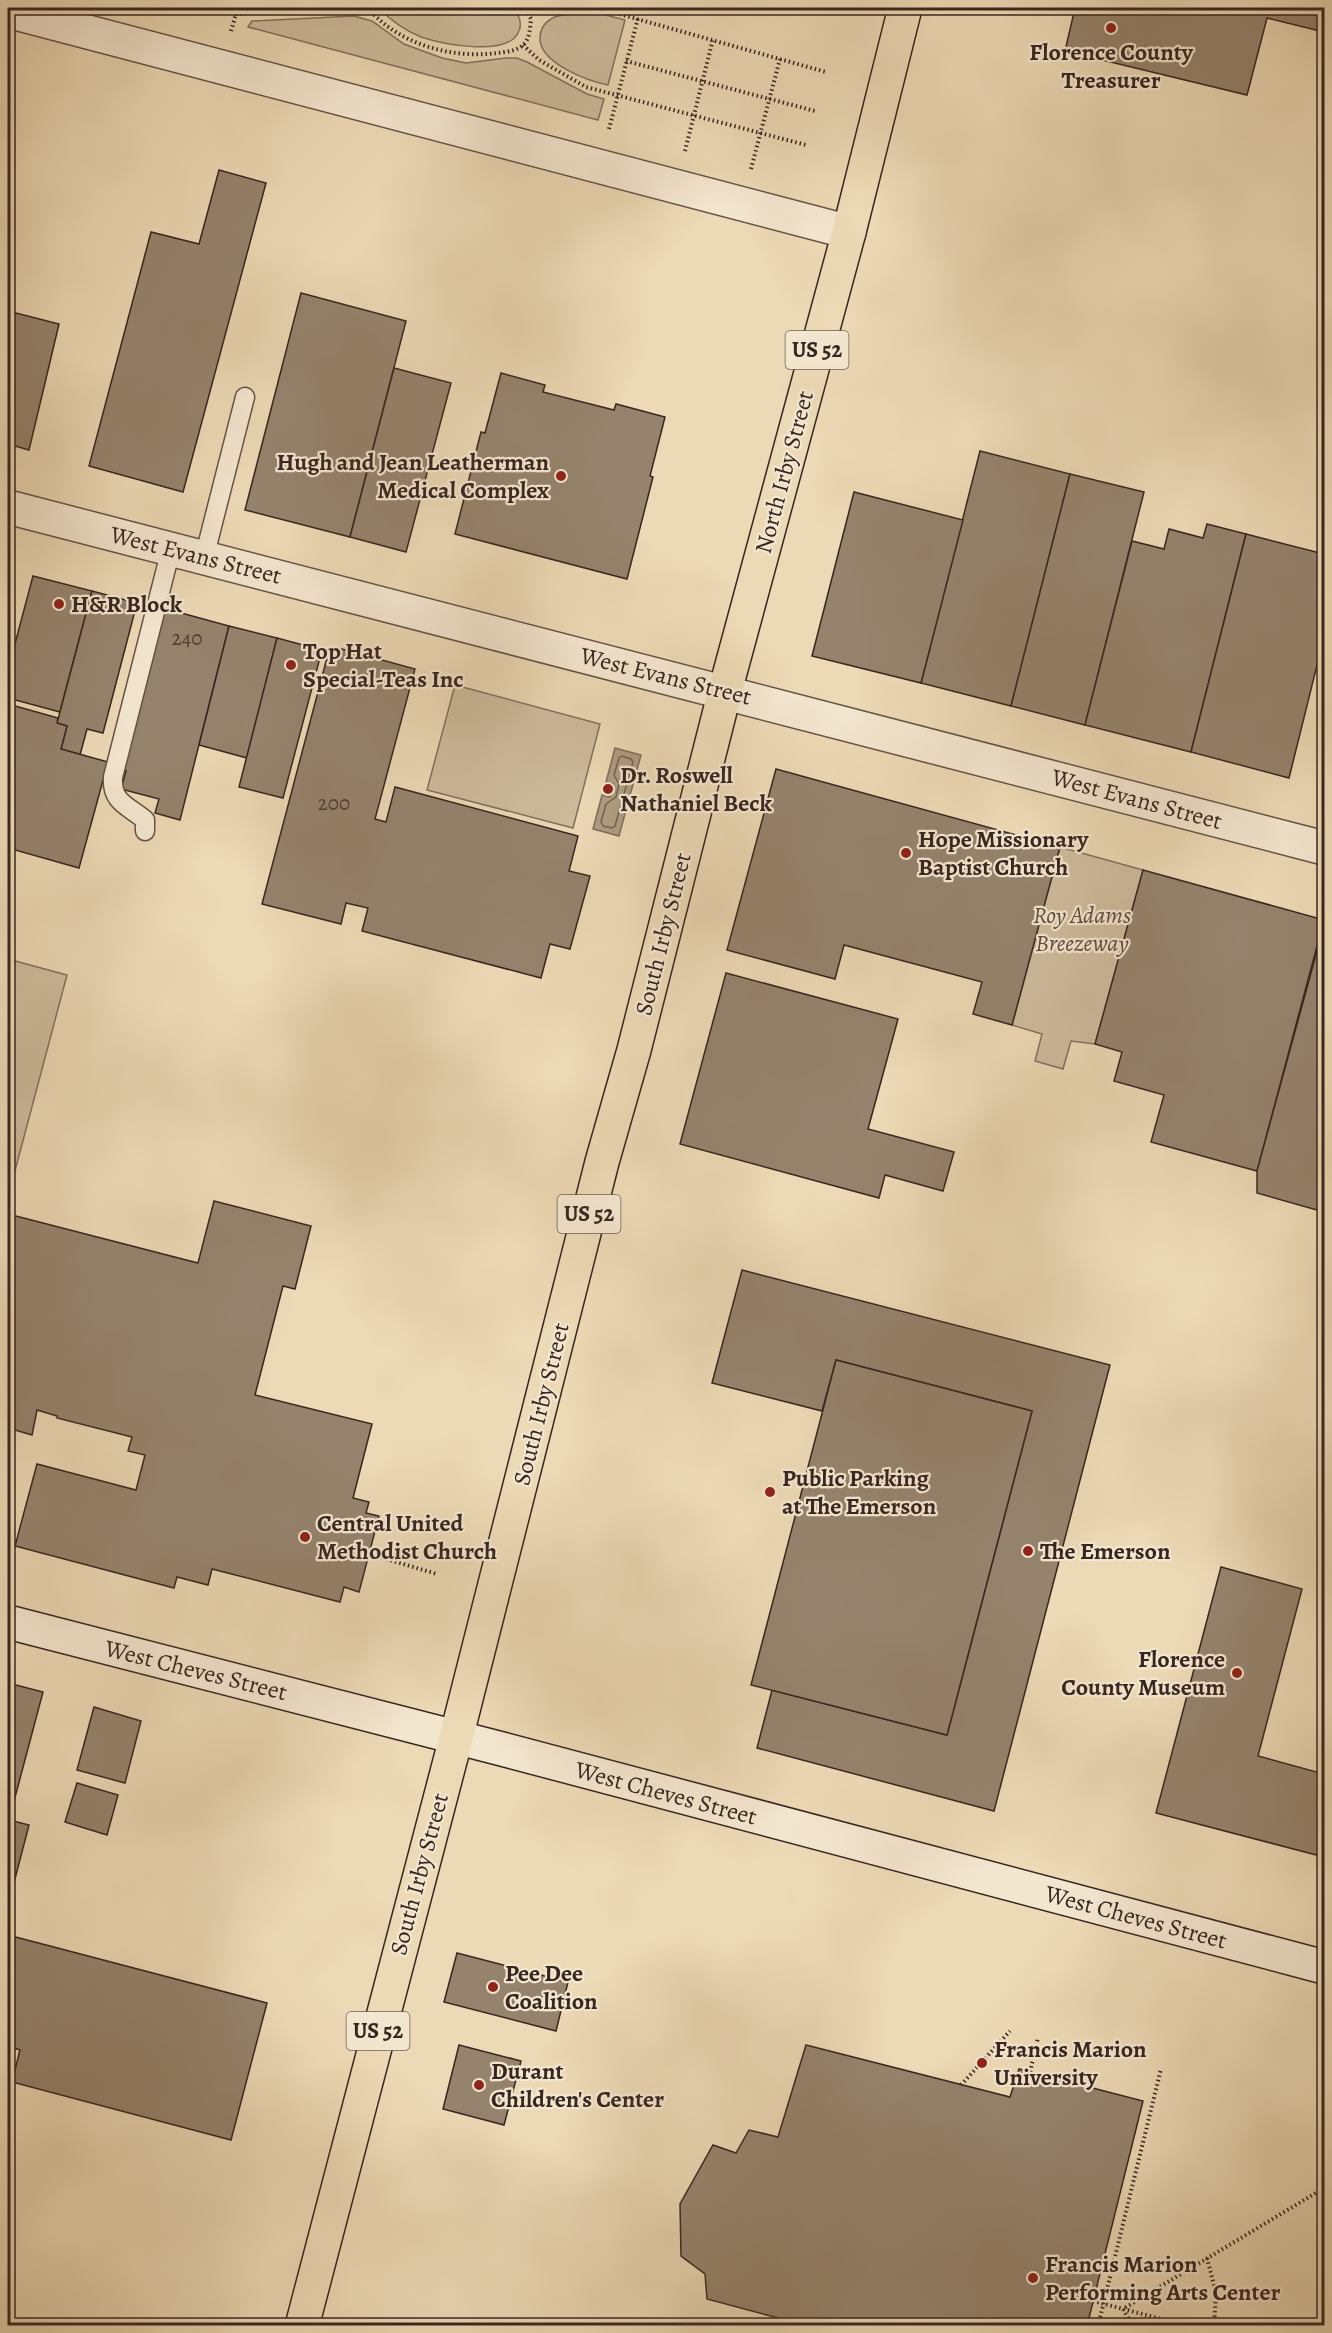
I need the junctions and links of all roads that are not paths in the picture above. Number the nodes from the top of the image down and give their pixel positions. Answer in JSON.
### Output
{"nodes":[{"id":1,"x":905,"y":8,"type":"edge"},
{"id":2,"x":8,"y":11,"type":"edge"},
{"id":3,"x":849,"y":232,"type":"junction"},
{"id":4,"x":245,"y":397,"type":"dead end"},
{"id":5,"x":8,"y":507,"type":"edge"},
{"id":6,"x":171,"y":549,"type":"junction"},
{"id":7,"x":204,"y":558,"type":"junction"},
{"id":8,"x":725,"y":691,"type":"junction"},
{"id":9,"x":145,"y":831,"type":"dead end"},
{"id":10,"x":1324,"y":848,"type":"edge"},
{"id":11,"x":8,"y":1622,"type":"edge"},
{"id":12,"x":456,"y":1737,"type":"junction"},
{"id":13,"x":1324,"y":1967,"type":"edge"},
{"id":14,"x":302,"y":2325,"type":"edge"}],
"edges":[{"from":1,"to":3,"type":"main road","name":"North Irby Street","number":"US 52"},
{"from":2,"to":3,"type":"street"},
{"from":3,"to":8,"type":"main road","name":"North Irby Street","number":"US 52"},
{"from":4,"to":7,"type":"lane"},
{"from":5,"to":6,"type":"street","name":"West Evans Street"},
{"from":6,"to":7,"type":"street","name":"West Evans Street"},
{"from":6,"to":9,"type":"lane"},
{"from":7,"to":8,"type":"street","name":"West Evans Street"},
{"from":8,"to":10,"type":"street","name":"West Evans Street"},
{"from":8,"to":12,"type":"main road","name":"South Irby Street","number":"US 52"},
{"from":11,"to":12,"type":"street","name":"West Cheves Street"},
{"from":12,"to":13,"type":"street","name":"West Cheves Street"},
{"from":12,"to":14,"type":"main road","name":"South Irby Street","number":"US 52"}]}
